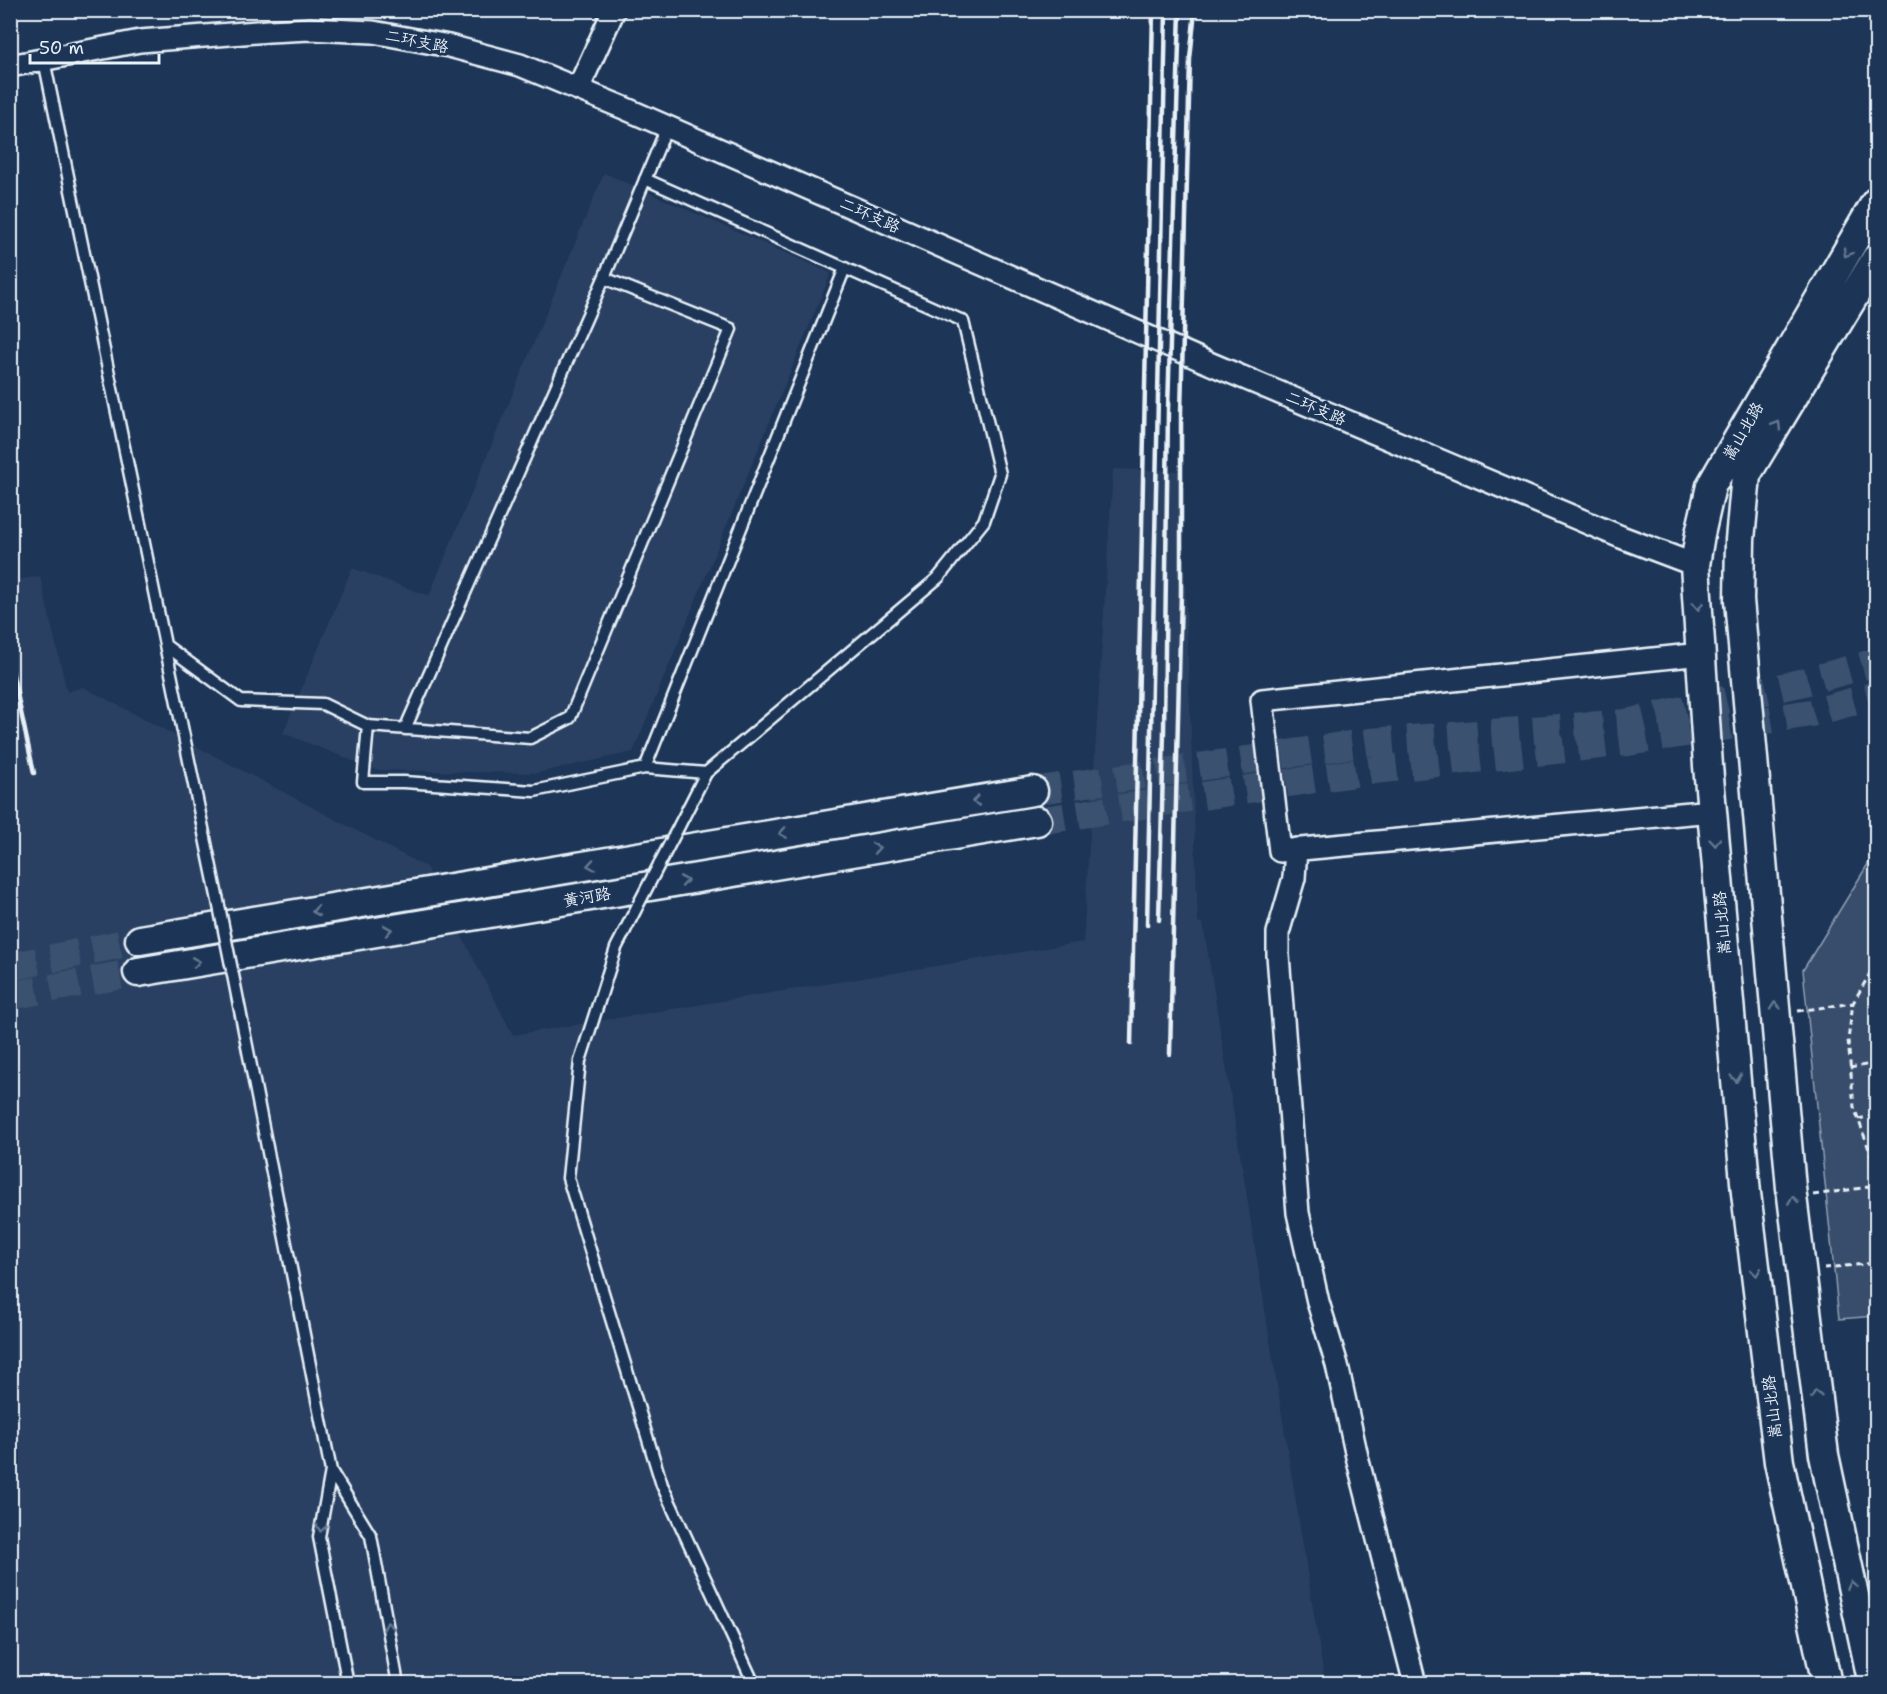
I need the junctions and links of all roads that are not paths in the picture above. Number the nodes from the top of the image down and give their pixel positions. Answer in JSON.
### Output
{"nodes":[{"id":1,"x":614,"y":10,"type":"edge"},
{"id":2,"x":44,"y":60,"type":"junction"},
{"id":3,"x":10,"y":66,"type":"edge"},
{"id":4,"x":579,"y":89,"type":"junction"},
{"id":5,"x":667,"y":127,"type":"junction"},
{"id":6,"x":645,"y":178,"type":"junction"},
{"id":7,"x":1876,"y":202,"type":"edge"},
{"id":8,"x":1876,"y":259,"type":"edge"},
{"id":9,"x":845,"y":268,"type":"junction"},
{"id":10,"x":604,"y":278,"type":"junction"},
{"id":11,"x":1695,"y":565,"type":"junction"},
{"id":12,"x":165,"y":645,"type":"junction"},
{"id":13,"x":1701,"y":654,"type":"junction"},
{"id":14,"x":368,"y":726,"type":"junction"},
{"id":15,"x":405,"y":729,"type":"junction"},
{"id":16,"x":645,"y":768,"type":"junction"},
{"id":17,"x":706,"y":773,"type":"junction"},
{"id":18,"x":1033,"y":791,"type":"tunnel mouth"},
{"id":19,"x":1712,"y":811,"type":"junction"},
{"id":20,"x":1037,"y":821,"type":"tunnel mouth"},
{"id":21,"x":1296,"y":849,"type":"junction"},
{"id":22,"x":140,"y":940,"type":"tunnel mouth"},
{"id":23,"x":138,"y":972,"type":"tunnel mouth"},
{"id":24,"x":331,"y":1471,"type":"junction"},
{"id":25,"x":348,"y":1683,"type":"edge"},
{"id":26,"x":398,"y":1683,"type":"edge"},
{"id":27,"x":754,"y":1683,"type":"edge"},
{"id":28,"x":1415,"y":1683,"type":"edge"},
{"id":29,"x":1827,"y":1683,"type":"edge"},
{"id":30,"x":1874,"y":1683,"type":"edge"}],
"edges":[{"from":1,"to":4,"type":"street"},
{"from":2,"to":3,"type":"street","name":"二环支路"},
{"from":2,"to":4,"type":"street","name":"二环支路"},
{"from":2,"to":12,"type":"lane"},
{"from":4,"to":5,"type":"street","name":"二环支路"},
{"from":5,"to":6,"type":"lane"},
{"from":5,"to":11,"type":"street","name":"二环支路"},
{"from":6,"to":9,"type":"lane"},
{"from":6,"to":10,"type":"lane"},
{"from":7,"to":11,"type":"main road","name":"嵩山北路","one_way":true},
{"from":30,"to":8,"type":"main road","name":"嵩山北路","one_way":true},
{"from":9,"to":16,"type":"lane"},
{"from":9,"to":17,"type":"lane"},
{"from":10,"to":15,"type":"lane"},
{"from":10,"to":15,"type":"lane"},
{"from":11,"to":13,"type":"main road","name":"嵩山北路","one_way":true},
{"from":12,"to":14,"type":"lane"},
{"from":12,"to":24,"type":"lane","bridge":true},
{"from":13,"to":19,"type":"main road","name":"嵩山北路"},
{"from":13,"to":21,"type":"street"},
{"from":14,"to":15,"type":"lane"},
{"from":14,"to":16,"type":"lane"},
{"from":16,"to":17,"type":"lane"},
{"from":17,"to":27,"type":"lane","bridge":true},
{"from":18,"to":22,"type":"main road","name":"黄河路","one_way":true},
{"from":19,"to":21,"type":"street"},
{"from":19,"to":29,"type":"main road","name":"嵩山北路","one_way":true},
{"from":23,"to":20,"type":"main road","name":"黄河路","one_way":true},
{"from":21,"to":28,"type":"street"},
{"from":24,"to":25,"type":"lane","one_way":true},
{"from":26,"to":24,"type":"lane","one_way":true}]}
